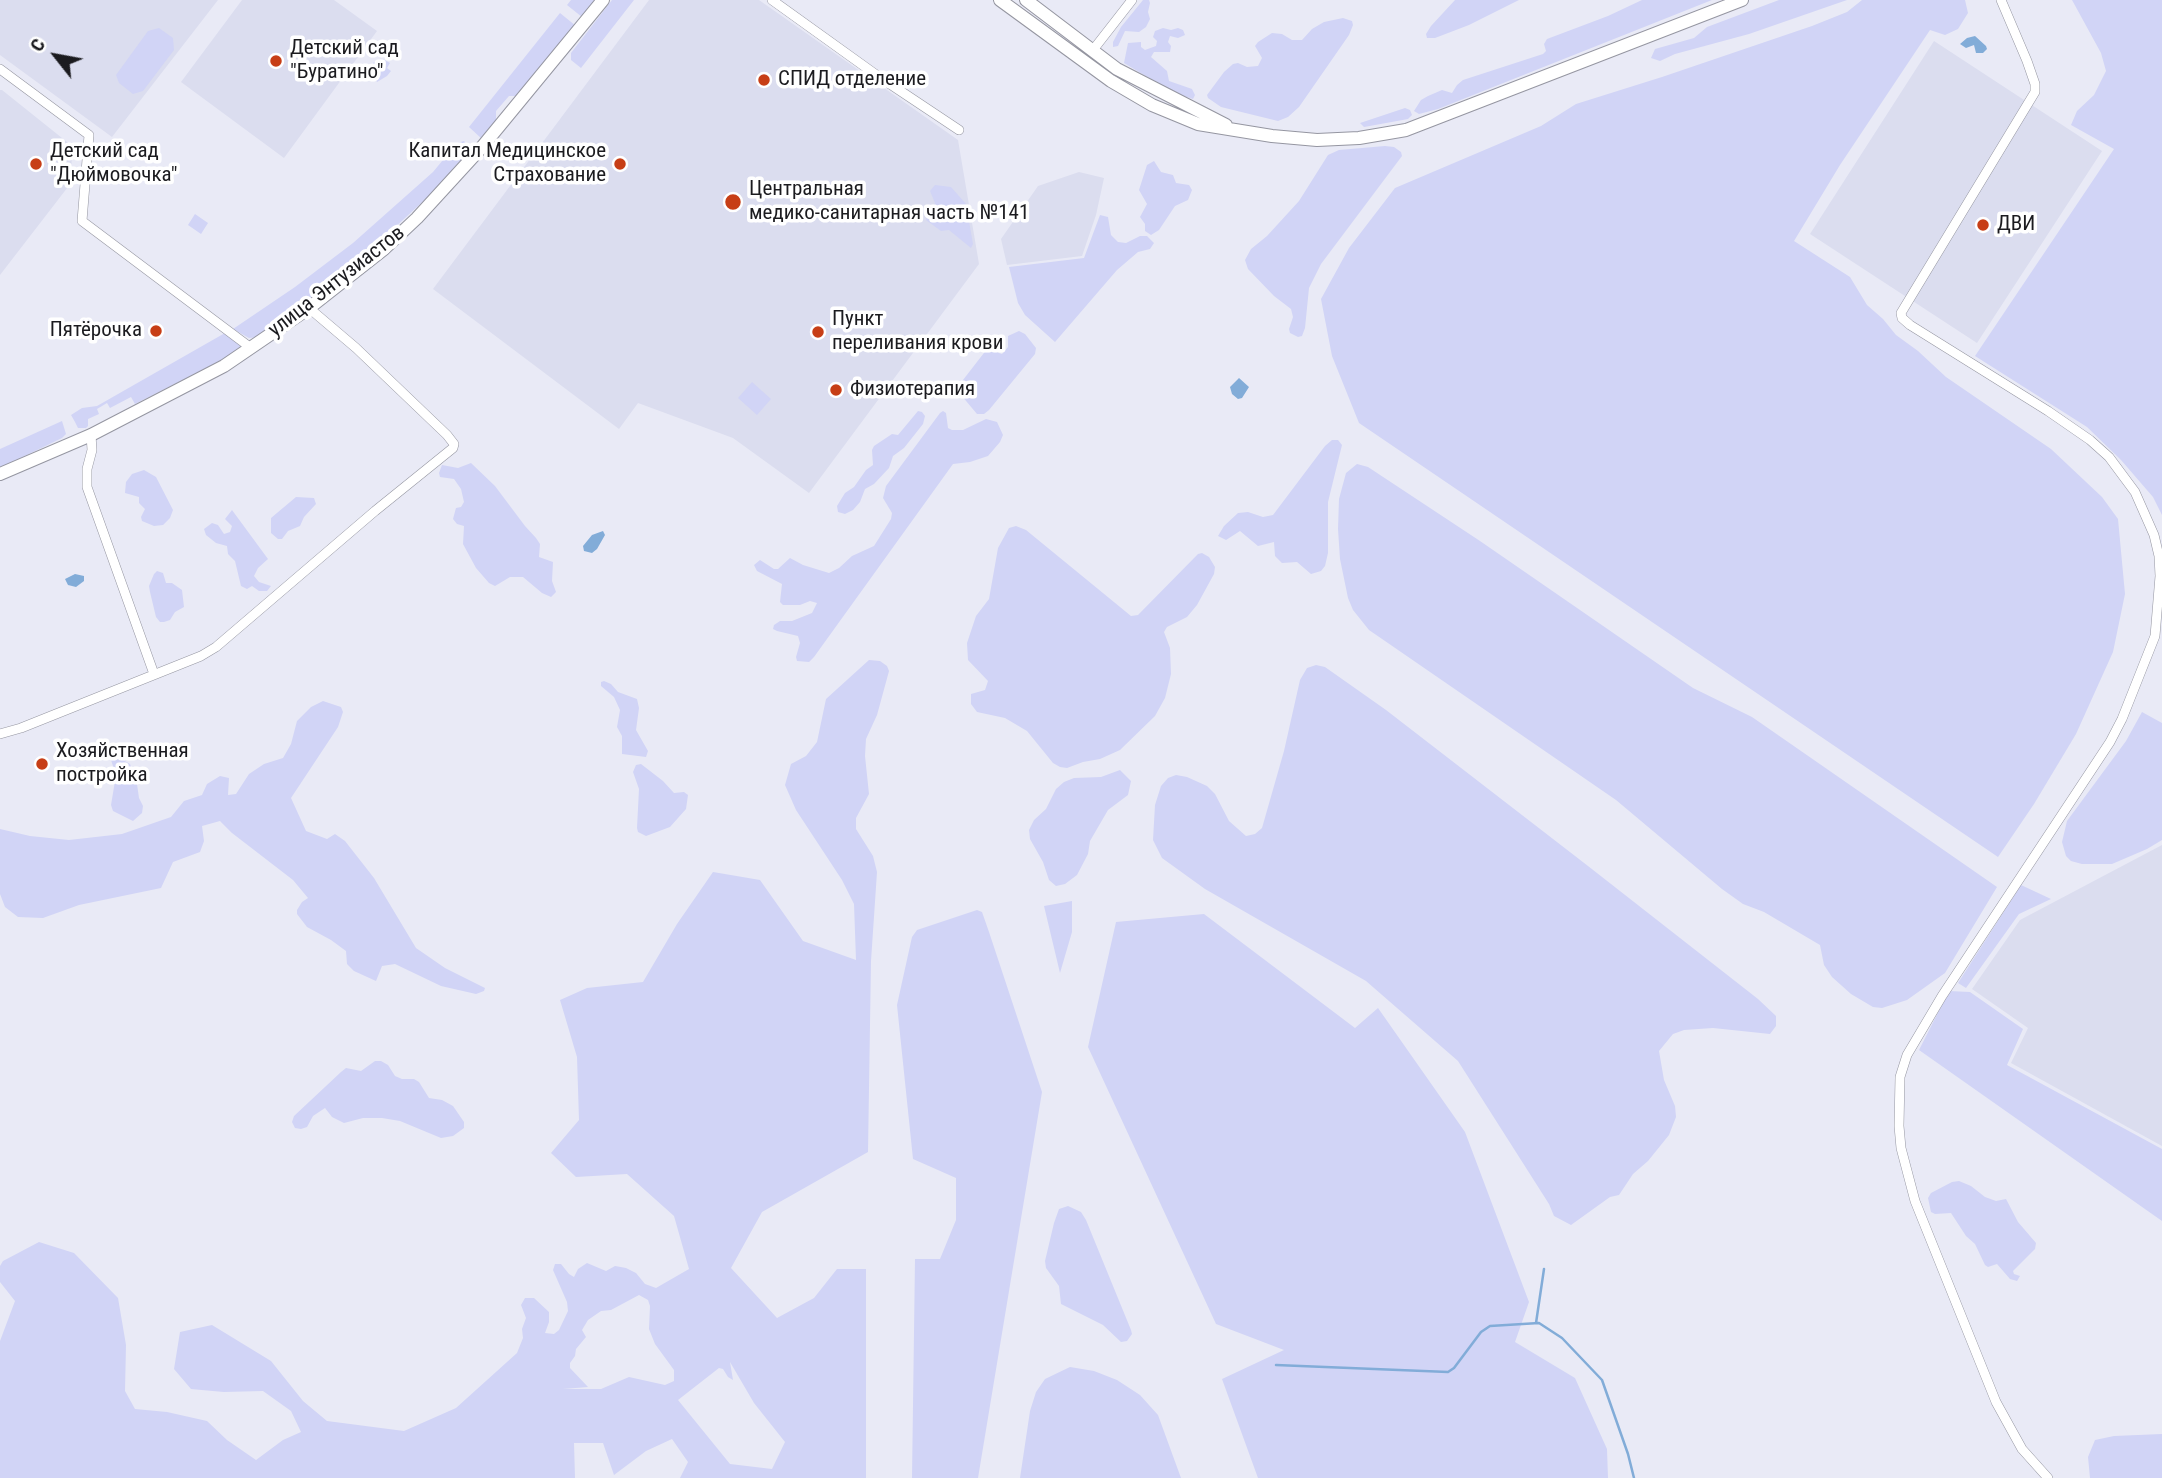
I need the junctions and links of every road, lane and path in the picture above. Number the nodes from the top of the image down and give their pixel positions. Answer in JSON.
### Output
{"nodes":[{"id":1,"x":603,"y":0,"type":"edge"},
{"id":2,"x":772,"y":0,"type":"edge"},
{"id":3,"x":1000,"y":0,"type":"edge"},
{"id":4,"x":1132,"y":0,"type":"edge"},
{"id":5,"x":1742,"y":0,"type":"edge"},
{"id":6,"x":2001,"y":0,"type":"edge"},
{"id":7,"x":1020,"y":3,"type":"edge"},
{"id":8,"x":1093,"y":50,"type":"junction"},
{"id":9,"x":0,"y":69,"type":"edge"},
{"id":10,"x":1114,"y":75,"type":"junction"},
{"id":11,"x":959,"y":130,"type":"dead end"},
{"id":12,"x":309,"y":309,"type":"junction"},
{"id":13,"x":251,"y":348,"type":"junction"},
{"id":14,"x":91,"y":435,"type":"junction"},
{"id":15,"x":0,"y":474,"type":"edge"},
{"id":16,"x":154,"y":674,"type":"junction"},
{"id":17,"x":0,"y":734,"type":"edge"},
{"id":18,"x":2048,"y":1478,"type":"edge"}],
"edges":[{"from":1,"to":12,"type":"main road","name":"улица Энтузиастов"},
{"from":2,"to":11,"type":"street"},
{"from":3,"to":7,"type":"main road"},
{"from":4,"to":8,"type":"street"},
{"from":5,"to":10,"type":"main road"},
{"from":6,"to":18,"type":"street"},
{"from":7,"to":8,"type":"main road"},
{"from":7,"to":10,"type":"main road"},
{"from":8,"to":10,"type":"main road"},
{"from":9,"to":13,"type":"street"},
{"from":12,"to":13,"type":"main road","name":"улица Энтузиастов"},
{"from":12,"to":16,"type":"street"},
{"from":13,"to":14,"type":"main road","name":"улица Энтузиастов"},
{"from":14,"to":15,"type":"main road","name":"улица Энтузиастов"},
{"from":14,"to":16,"type":"street"},
{"from":16,"to":17,"type":"street"}]}
